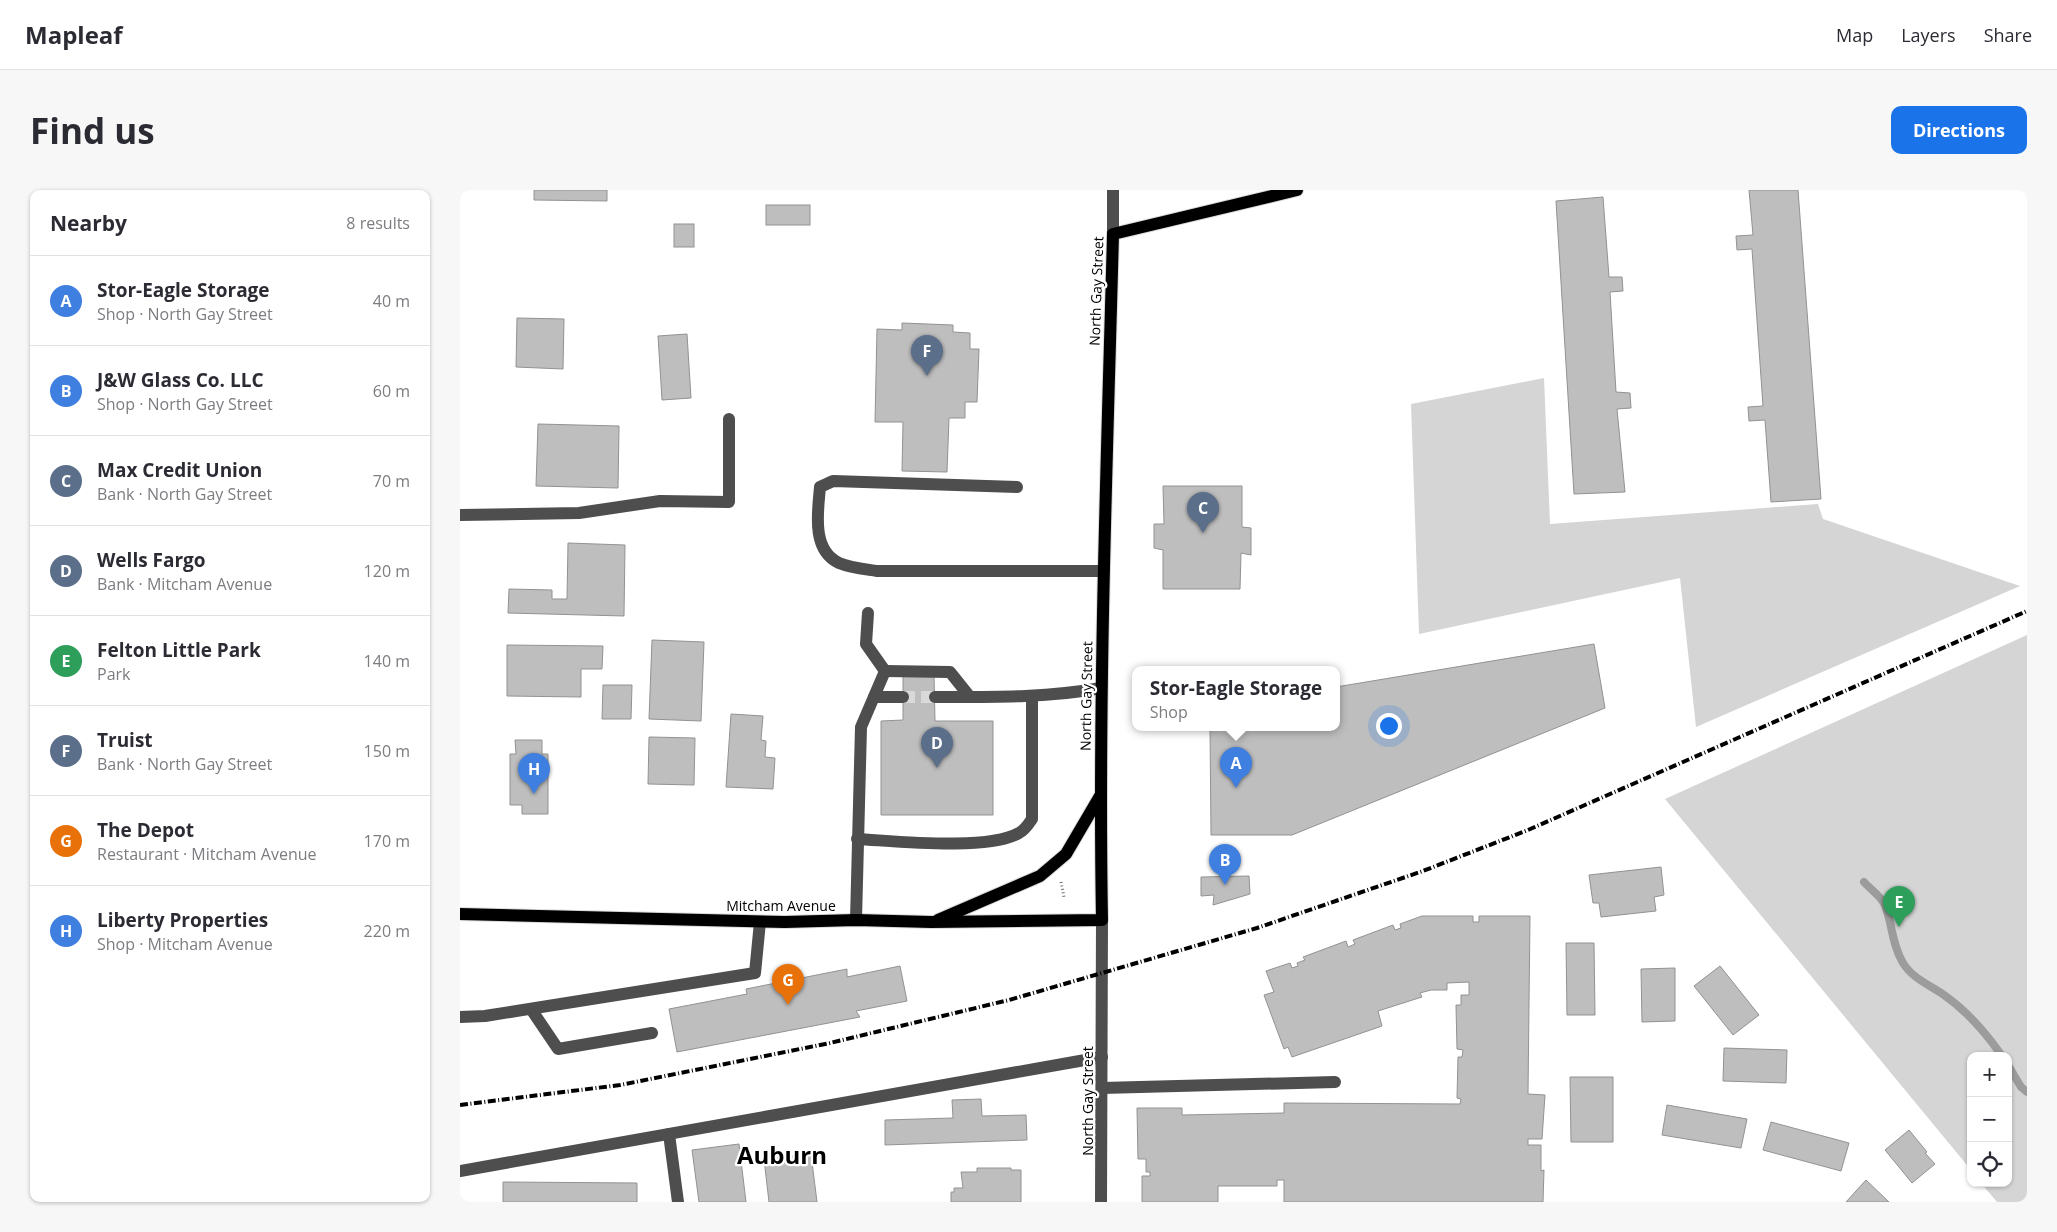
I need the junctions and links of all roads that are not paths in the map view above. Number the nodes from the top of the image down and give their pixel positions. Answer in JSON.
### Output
{"nodes":[{"id":1,"x":1113,"y":190,"type":"edge"},
{"id":2,"x":1293,"y":190,"type":"edge"},
{"id":3,"x":1113,"y":234,"type":"junction"},
{"id":4,"x":729,"y":419,"type":"dead end"},
{"id":5,"x":1017,"y":487,"type":"dead end"},
{"id":6,"x":460,"y":514,"type":"edge"},
{"id":7,"x":1103,"y":571,"type":"junction"},
{"id":8,"x":868,"y":613,"type":"dead end"},
{"id":9,"x":885,"y":671,"type":"junction"},
{"id":10,"x":1101,"y":688,"type":"junction"},
{"id":11,"x":903,"y":697,"type":"tunnel mouth"},
{"id":12,"x":970,"y":697,"type":"junction"},
{"id":13,"x":1032,"y":697,"type":"junction"},
{"id":14,"x":874,"y":698,"type":"junction"},
{"id":15,"x":935,"y":698,"type":"tunnel mouth"},
{"id":16,"x":1100,"y":796,"type":"junction"},
{"id":17,"x":857,"y":839,"type":"junction"},
{"id":18,"x":460,"y":914,"type":"edge"},
{"id":19,"x":856,"y":920,"type":"junction"},
{"id":20,"x":1102,"y":920,"type":"junction"},
{"id":21,"x":760,"y":922,"type":"junction"},
{"id":22,"x":931,"y":922,"type":"junction"},
{"id":23,"x":531,"y":1009,"type":"junction"},
{"id":24,"x":460,"y":1017,"type":"edge"},
{"id":25,"x":652,"y":1034,"type":"dead end"},
{"id":26,"x":1102,"y":1057,"type":"junction"},
{"id":27,"x":1335,"y":1082,"type":"dead end"},
{"id":28,"x":1102,"y":1088,"type":"junction"},
{"id":29,"x":669,"y":1134,"type":"junction"},
{"id":30,"x":460,"y":1171,"type":"edge"},
{"id":31,"x":678,"y":1202,"type":"edge"},
{"id":32,"x":1101,"y":1202,"type":"edge"}],
"edges":[{"from":1,"to":3,"type":"street","name":"North Gay Street"},
{"from":2,"to":3,"type":"main road"},
{"from":3,"to":7,"type":"main road","name":"North Gay Street"},
{"from":4,"to":6,"type":"street"},
{"from":5,"to":7,"type":"street"},
{"from":7,"to":10,"type":"main road","name":"North Gay Street"},
{"from":8,"to":9,"type":"street"},
{"from":9,"to":12,"type":"street"},
{"from":9,"to":14,"type":"street"},
{"from":10,"to":13,"type":"street"},
{"from":10,"to":16,"type":"main road","name":"North Gay Street"},
{"from":11,"to":14,"type":"street"},
{"from":12,"to":13,"type":"street"},
{"from":12,"to":15,"type":"street"},
{"from":13,"to":17,"type":"street"},
{"from":14,"to":17,"type":"street"},
{"from":16,"to":20,"type":"main road","name":"North Gay Street"},
{"from":16,"to":22,"type":"main road"},
{"from":17,"to":19,"type":"street"},
{"from":18,"to":21,"type":"main road","name":"Mitcham Avenue"},
{"from":19,"to":21,"type":"main road","name":"Mitcham Avenue"},
{"from":19,"to":22,"type":"main road","name":"Mitcham Avenue"},
{"from":20,"to":22,"type":"main road","name":"Mitcham Avenue"},
{"from":20,"to":26,"type":"street","name":"North Gay Street"},
{"from":21,"to":23,"type":"street"},
{"from":23,"to":24,"type":"street"},
{"from":23,"to":25,"type":"street"},
{"from":26,"to":28,"type":"street","name":"North Gay Street"},
{"from":26,"to":29,"type":"street"},
{"from":27,"to":28,"type":"street"},
{"from":28,"to":32,"type":"street","name":"North Gay Street"},
{"from":29,"to":30,"type":"street"},
{"from":29,"to":31,"type":"street"}]}
